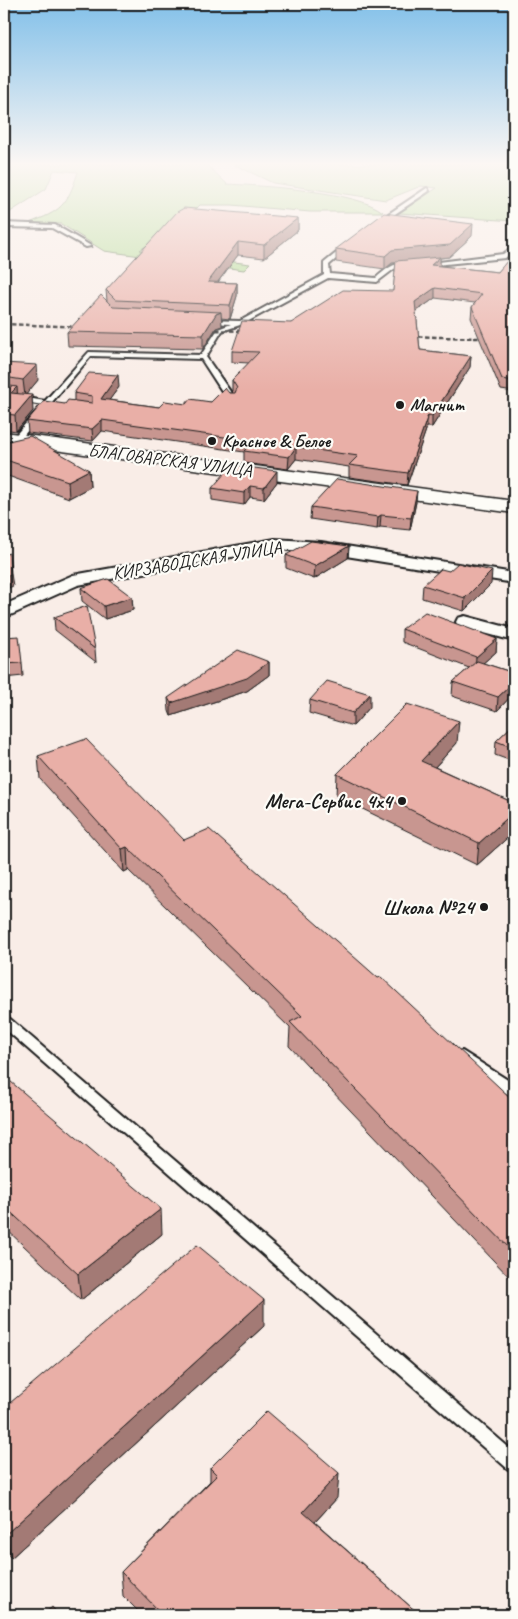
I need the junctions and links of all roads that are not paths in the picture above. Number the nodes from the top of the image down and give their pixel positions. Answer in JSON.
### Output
{"nodes":[{"id":1,"x":77,"y":240,"type":"edge"},
{"id":2,"x":354,"y":242,"type":"edge"},
{"id":3,"x":88,"y":246,"type":"dead end"},
{"id":4,"x":514,"y":248,"type":"edge"},
{"id":5,"x":327,"y":276,"type":"junction"},
{"id":6,"x":202,"y":321,"type":"edge"},
{"id":7,"x":241,"y":323,"type":"junction"},
{"id":8,"x":203,"y":357,"type":"junction"},
{"id":9,"x":4,"y":396,"type":"edge"},
{"id":10,"x":232,"y":400,"type":"edge"},
{"id":11,"x":47,"y":403,"type":"junction"},
{"id":12,"x":56,"y":404,"type":"edge"},
{"id":13,"x":8,"y":443,"type":"edge"},
{"id":14,"x":514,"y":507,"type":"edge"},
{"id":15,"x":514,"y":578,"type":"edge"},
{"id":16,"x":4,"y":612,"type":"edge"},
{"id":17,"x":465,"y":622,"type":"dead end"},
{"id":18,"x":514,"y":635,"type":"edge"},
{"id":19,"x":4,"y":1021,"type":"edge"},
{"id":20,"x":449,"y":1048,"type":"edge"},
{"id":21,"x":514,"y":1091,"type":"edge"},
{"id":22,"x":514,"y":1463,"type":"edge"}],
"edges":[{"from":1,"to":3,"type":"lane"},
{"from":2,"to":5,"type":"lane"},
{"from":4,"to":5,"type":"lane"},
{"from":5,"to":7,"type":"lane"},
{"from":6,"to":7,"type":"lane"},
{"from":7,"to":8,"type":"lane"},
{"from":8,"to":10,"type":"lane"},
{"from":8,"to":11,"type":"lane"},
{"from":9,"to":11,"type":"lane"},
{"from":11,"to":12,"type":"lane"},
{"from":11,"to":13,"type":"lane"},
{"from":13,"to":14,"type":"street","name":"БЛАГОВАРСКАЯ УЛИЦА"},
{"from":15,"to":16,"type":"street","name":"КИРЗАВОДСКАЯ УЛИЦА"},
{"from":17,"to":18,"type":"street"},
{"from":19,"to":22,"type":"lane"},
{"from":20,"to":21,"type":"lane"}]}
